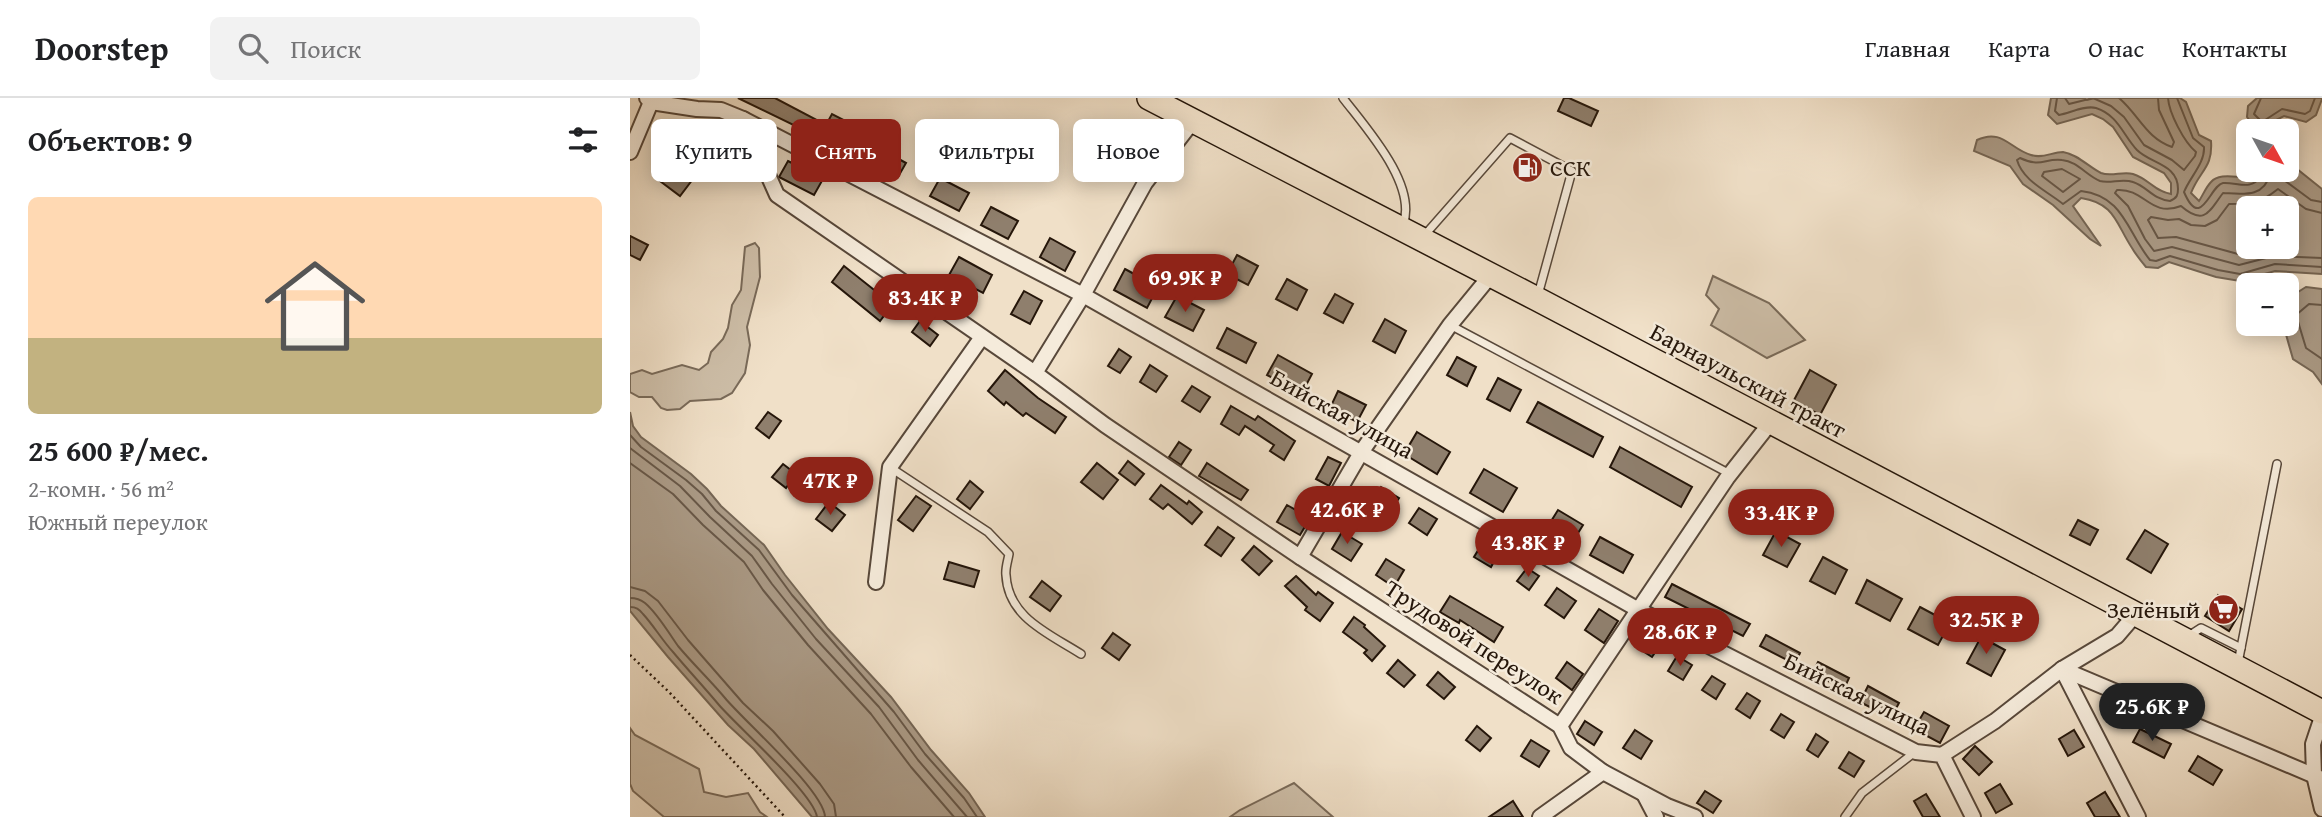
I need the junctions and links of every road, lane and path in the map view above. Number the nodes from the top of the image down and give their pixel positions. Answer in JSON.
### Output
{"nodes":[{"id":1,"x":1149,"y":98,"type":"edge"},
{"id":2,"x":1343,"y":98,"type":"edge"},
{"id":3,"x":649,"y":100,"type":"edge"},
{"id":4,"x":741,"y":119,"type":"edge"},
{"id":5,"x":1193,"y":121,"type":"junction"},
{"id":6,"x":777,"y":138,"type":"edge"},
{"id":7,"x":630,"y":152,"type":"edge"},
{"id":8,"x":770,"y":182,"type":"edge"},
{"id":9,"x":1411,"y":235,"type":"junction"},
{"id":10,"x":1491,"y":275,"type":"junction"},
{"id":11,"x":1083,"y":295,"type":"junction"},
{"id":12,"x":1537,"y":299,"type":"junction"},
{"id":13,"x":1450,"y":325,"type":"junction"},
{"id":14,"x":982,"y":337,"type":"junction"},
{"id":15,"x":1035,"y":373,"type":"junction"},
{"id":16,"x":1771,"y":422,"type":"junction"},
{"id":17,"x":1362,"y":451,"type":"junction"},
{"id":18,"x":2277,"y":464,"type":"dead end"},
{"id":19,"x":890,"y":467,"type":"junction"},
{"id":20,"x":1730,"y":474,"type":"junction"},
{"id":21,"x":1300,"y":557,"type":"junction"},
{"id":22,"x":876,"y":582,"type":"dead end"},
{"id":23,"x":1637,"y":609,"type":"junction"},
{"id":24,"x":2135,"y":615,"type":"junction"},
{"id":25,"x":1082,"y":654,"type":"dead end"},
{"id":26,"x":630,"y":655,"type":"edge"},
{"id":27,"x":2239,"y":657,"type":"junction"},
{"id":28,"x":2062,"y":669,"type":"junction"},
{"id":29,"x":2322,"y":715,"type":"edge"},
{"id":30,"x":1560,"y":726,"type":"junction"},
{"id":31,"x":1916,"y":752,"type":"junction"},
{"id":32,"x":1942,"y":755,"type":"junction"},
{"id":33,"x":1603,"y":772,"type":"junction"},
{"id":34,"x":2318,"y":777,"type":"edge"},
{"id":35,"x":1644,"y":794,"type":"junction"},
{"id":36,"x":2322,"y":809,"type":"edge"},
{"id":37,"x":785,"y":817,"type":"edge"},
{"id":38,"x":1540,"y":817,"type":"edge"},
{"id":39,"x":1656,"y":817,"type":"edge"},
{"id":40,"x":1695,"y":817,"type":"edge"},
{"id":41,"x":1845,"y":817,"type":"edge"},
{"id":42,"x":1973,"y":817,"type":"edge"},
{"id":43,"x":2138,"y":817,"type":"edge"}],
"edges":[{"from":1,"to":5,"type":"main road","name":"Барнаульский тракт"},
{"from":2,"to":9,"type":"lane"},
{"from":3,"to":4,"type":"street","name":"Бийская улица"},
{"from":3,"to":7,"type":"street"},
{"from":5,"to":9,"type":"main road","name":"Барнаульский тракт"},
{"from":5,"to":11,"type":"street"},
{"from":6,"to":11,"type":"street","name":"Бийская улица"},
{"from":8,"to":14,"type":"street","name":"Трудовой переулок"},
{"from":9,"to":10,"type":"main road","name":"Барнаульский тракт"},
{"from":9,"to":12,"type":"lane"},
{"from":10,"to":12,"type":"main road","name":"Барнаульский тракт"},
{"from":10,"to":13,"type":"street"},
{"from":11,"to":15,"type":"street"},
{"from":11,"to":17,"type":"street","name":"Бийская улица"},
{"from":12,"to":16,"type":"main road","name":"Барнаульский тракт"},
{"from":13,"to":17,"type":"street"},
{"from":13,"to":20,"type":"lane"},
{"from":14,"to":15,"type":"street","name":"Трудовой переулок"},
{"from":14,"to":19,"type":"street"},
{"from":15,"to":21,"type":"street","name":"Трудовой переулок"},
{"from":16,"to":20,"type":"street"},
{"from":16,"to":24,"type":"main road","name":"Барнаульский тракт"},
{"from":17,"to":21,"type":"street"},
{"from":17,"to":23,"type":"street","name":"Бийская улица"},
{"from":18,"to":27,"type":"lane"},
{"from":19,"to":22,"type":"street"},
{"from":19,"to":25,"type":"lane"},
{"from":20,"to":23,"type":"street"},
{"from":21,"to":30,"type":"street","name":"Трудовой переулок"},
{"from":23,"to":30,"type":"street"},
{"from":23,"to":31,"type":"street","name":"Бийская улица"},
{"from":24,"to":27,"type":"main road","name":"Барнаульский тракт"},
{"from":24,"to":28,"type":"street"},
{"from":26,"to":37,"type":"path"},
{"from":27,"to":29,"type":"main road","name":"Барнаульский тракт"},
{"from":28,"to":32,"type":"street"},
{"from":28,"to":34,"type":"street"},
{"from":28,"to":43,"type":"street"},
{"from":29,"to":34,"type":"street"},
{"from":30,"to":33,"type":"street","name":"Трудовой переулок"},
{"from":31,"to":32,"type":"street","name":"Бийская улица"},
{"from":31,"to":41,"type":"lane"},
{"from":32,"to":42,"type":"street","name":"Бийская улица"},
{"from":33,"to":35,"type":"street","name":"Трудовой переулок"},
{"from":33,"to":38,"type":"street"},
{"from":34,"to":36,"type":"street"},
{"from":35,"to":39,"type":"street"},
{"from":35,"to":40,"type":"street","name":"Трудовой переулок"}]}
